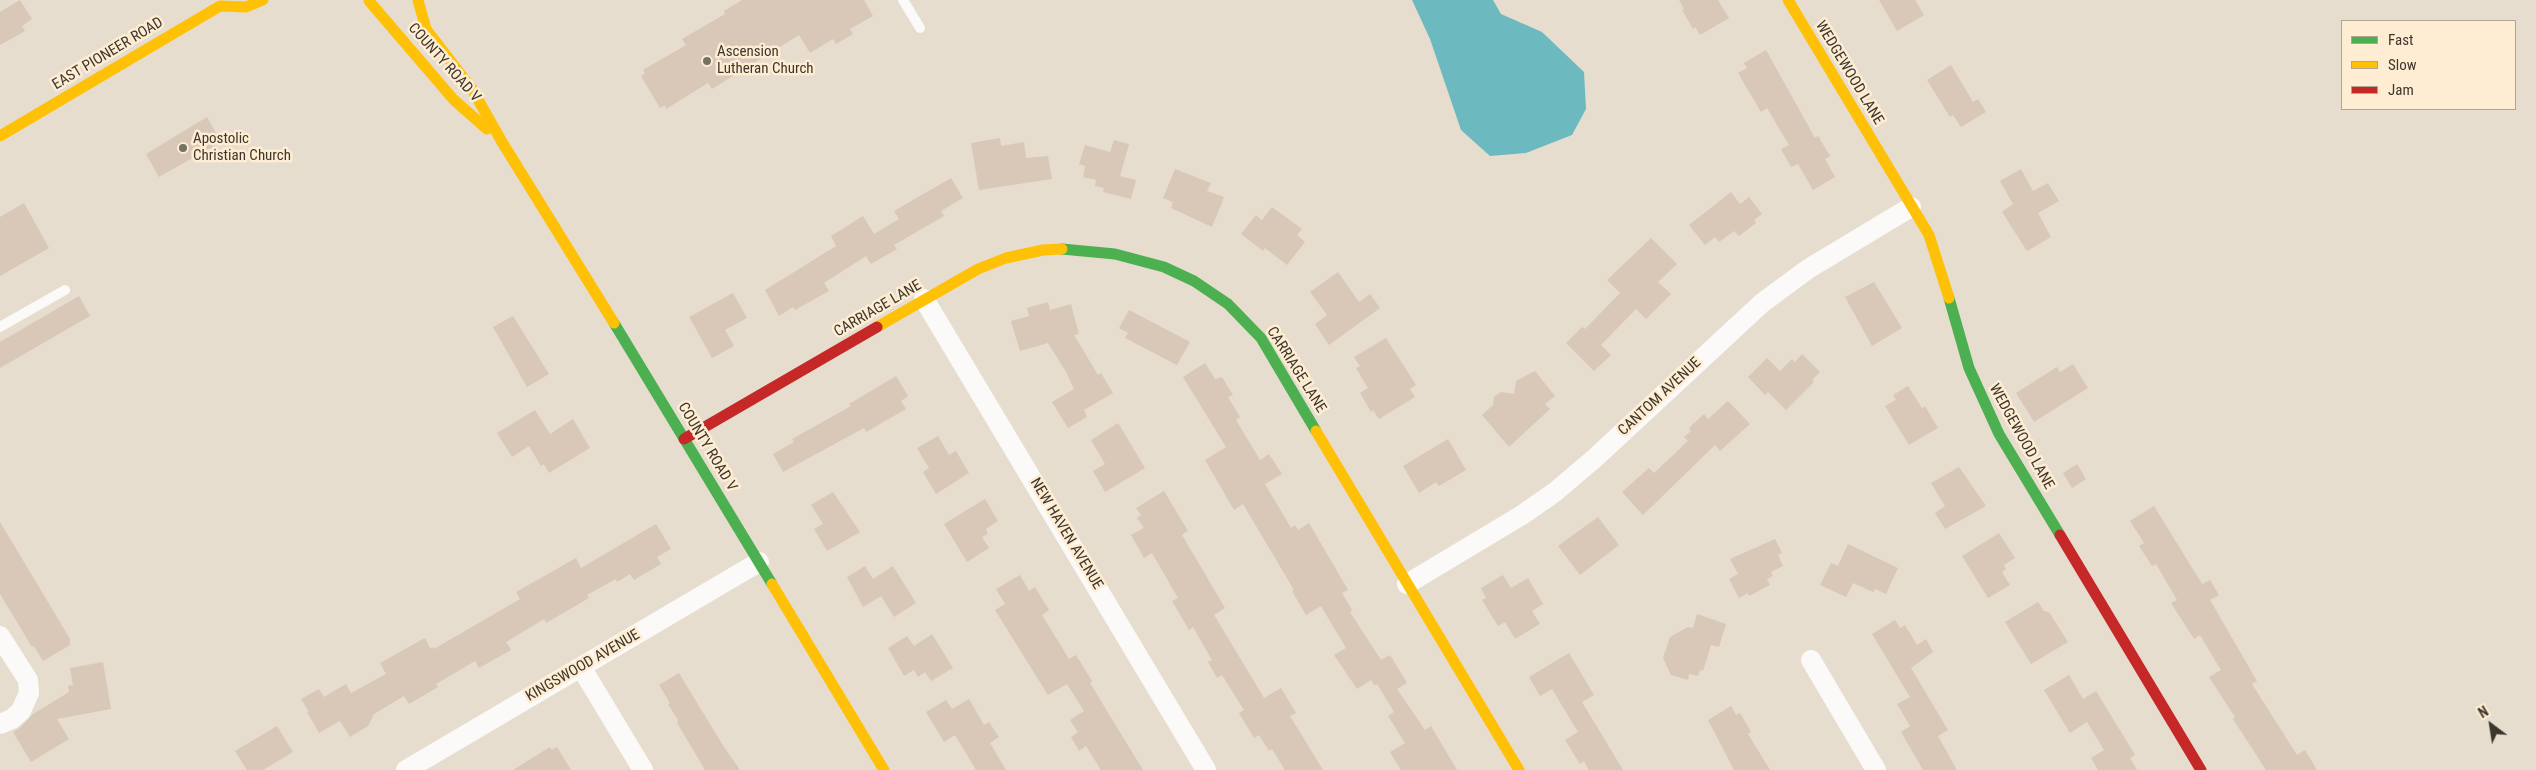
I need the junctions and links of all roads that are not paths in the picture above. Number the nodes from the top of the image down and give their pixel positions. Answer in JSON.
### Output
{"nodes":[{"id":1,"x":263,"y":0,"type":"edge"},
{"id":2,"x":369,"y":0,"type":"edge"},
{"id":3,"x":418,"y":0,"type":"edge"},
{"id":4,"x":903,"y":0,"type":"edge"},
{"id":5,"x":1788,"y":0,"type":"edge"},
{"id":6,"x":222,"y":3,"type":"edge"},
{"id":7,"x":920,"y":28,"type":"dead end"},
{"id":8,"x":0,"y":136,"type":"edge"},
{"id":9,"x":502,"y":142,"type":"junction"},
{"id":10,"x":1912,"y":207,"type":"junction"},
{"id":11,"x":65,"y":290,"type":"dead end"},
{"id":12,"x":924,"y":299,"type":"junction"},
{"id":13,"x":0,"y":327,"type":"edge"},
{"id":14,"x":684,"y":439,"type":"junction"},
{"id":15,"x":759,"y":562,"type":"junction"},
{"id":16,"x":1407,"y":584,"type":"junction"},
{"id":17,"x":0,"y":636,"type":"edge"},
{"id":18,"x":1811,"y":660,"type":"dead end"},
{"id":19,"x":581,"y":667,"type":"junction"},
{"id":20,"x":0,"y":724,"type":"edge"},
{"id":21,"x":406,"y":770,"type":"edge"},
{"id":22,"x":643,"y":770,"type":"edge"},
{"id":23,"x":884,"y":770,"type":"edge"},
{"id":24,"x":1206,"y":770,"type":"edge"},
{"id":25,"x":1519,"y":770,"type":"edge"},
{"id":26,"x":1876,"y":770,"type":"edge"},
{"id":27,"x":2201,"y":770,"type":"edge"}],
"edges":[{"from":1,"to":6,"type":"street","name":"EAST PIONEER ROAD"},
{"from":2,"to":9,"type":"street","name":"COUNTY ROAD V"},
{"from":3,"to":9,"type":"street","name":"COUNTY ROAD V"},
{"from":4,"to":7,"type":"lane"},
{"from":5,"to":10,"type":"street","name":"WEDGEWOOD LANE"},
{"from":6,"to":8,"type":"street","name":"EAST PIONEER ROAD"},
{"from":9,"to":14,"type":"street","name":"COUNTY ROAD V"},
{"from":10,"to":16,"type":"street","name":"CANTOM AVENUE"},
{"from":10,"to":27,"type":"street","name":"WEDGEWOOD LANE"},
{"from":11,"to":13,"type":"lane"},
{"from":12,"to":14,"type":"street","name":"CARRIAGE LANE"},
{"from":12,"to":16,"type":"street","name":"CARRIAGE LANE"},
{"from":12,"to":24,"type":"street","name":"NEW HAVEN AVENUE"},
{"from":14,"to":15,"type":"street","name":"COUNTY ROAD V"},
{"from":15,"to":19,"type":"street","name":"KINGSWOOD AVENUE"},
{"from":15,"to":23,"type":"street","name":"COUNTY ROAD V"},
{"from":16,"to":25,"type":"street","name":"CARRIAGE LANE"},
{"from":17,"to":20,"type":"street"},
{"from":18,"to":26,"type":"street"},
{"from":19,"to":21,"type":"street","name":"KINGSWOOD AVENUE"},
{"from":19,"to":22,"type":"street"}]}
